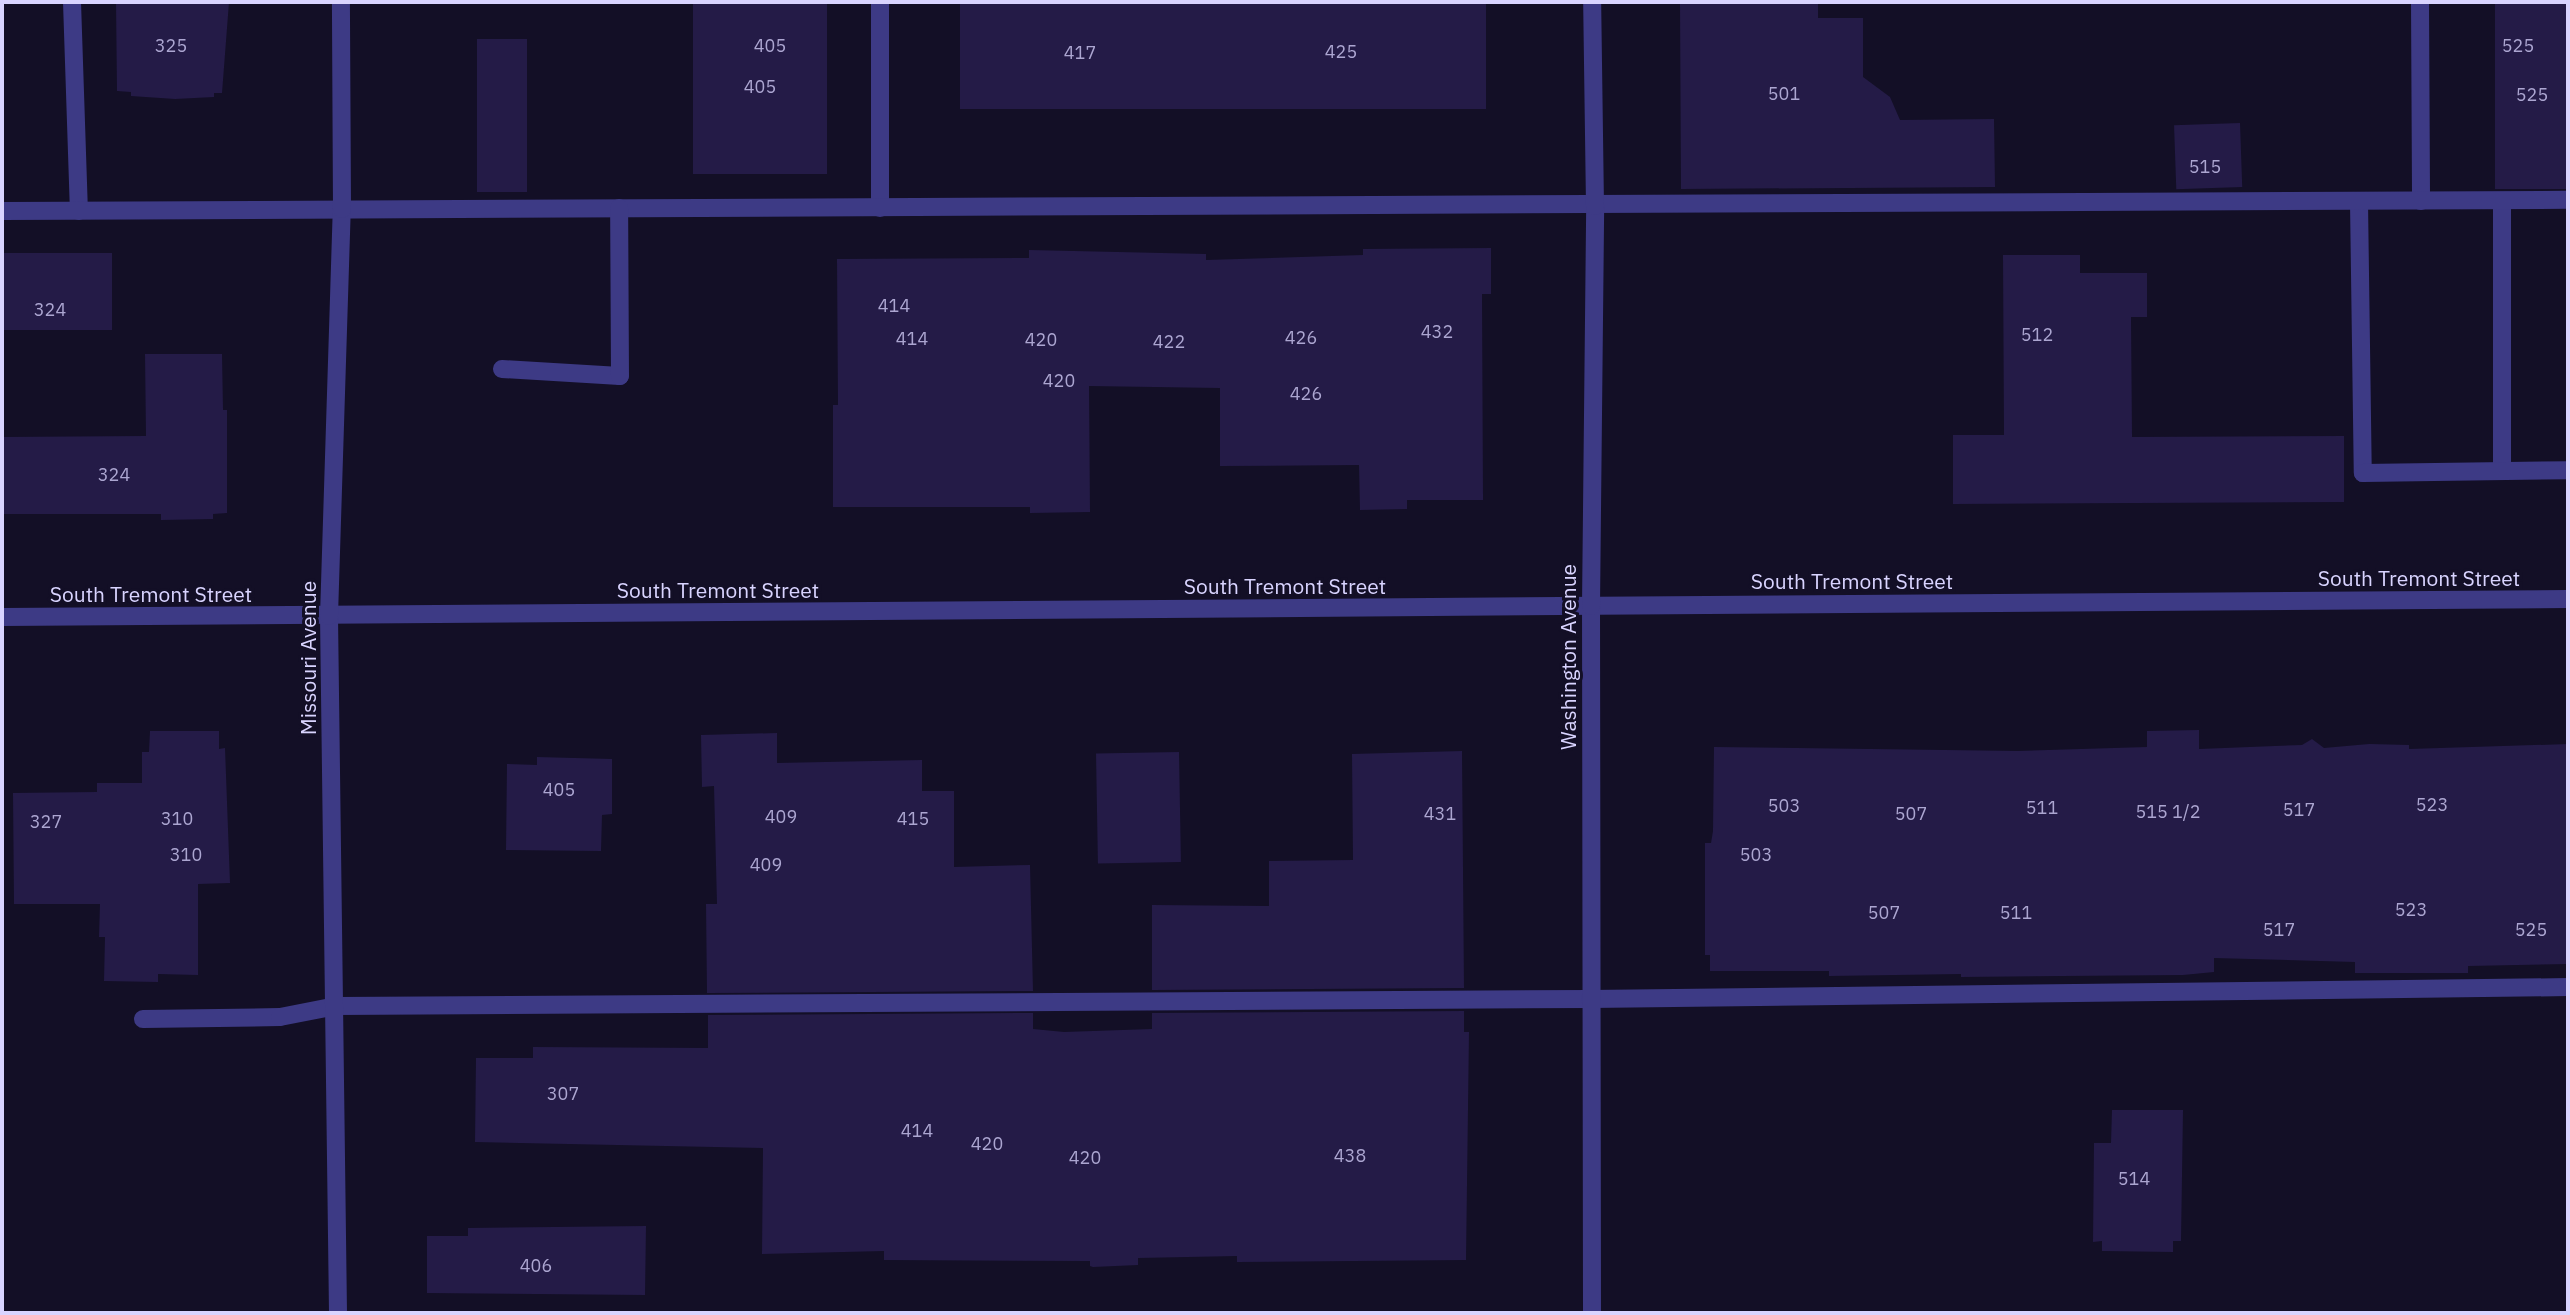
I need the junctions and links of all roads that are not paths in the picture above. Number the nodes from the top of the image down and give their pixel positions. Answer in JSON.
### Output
{"nodes":[{"id":1,"x":72,"y":2,"type":"edge"},
{"id":2,"x":341,"y":2,"type":"edge"},
{"id":3,"x":880,"y":2,"type":"edge"},
{"id":4,"x":1592,"y":2,"type":"edge"},
{"id":5,"x":2420,"y":2,"type":"edge"},
{"id":6,"x":2568,"y":200,"type":"edge"},
{"id":7,"x":2421,"y":201,"type":"junction"},
{"id":8,"x":2502,"y":201,"type":"junction"},
{"id":9,"x":2358,"y":202,"type":"junction"},
{"id":10,"x":1595,"y":206,"type":"junction"},
{"id":11,"x":620,"y":208,"type":"junction"},
{"id":12,"x":880,"y":208,"type":"junction"},
{"id":13,"x":342,"y":209,"type":"junction"},
{"id":14,"x":2,"y":211,"type":"edge"},
{"id":15,"x":79,"y":211,"type":"junction"},
{"id":16,"x":502,"y":369,"type":"dead end"},
{"id":17,"x":2502,"y":470,"type":"junction"},
{"id":18,"x":2568,"y":470,"type":"edge"},
{"id":19,"x":2568,"y":599,"type":"edge"},
{"id":20,"x":1591,"y":606,"type":"junction"},
{"id":21,"x":2,"y":617,"type":"edge"},
{"id":22,"x":329,"y":617,"type":"junction"},
{"id":23,"x":2568,"y":987,"type":"edge"},
{"id":24,"x":1590,"y":999,"type":"junction"},
{"id":25,"x":336,"y":1006,"type":"junction"},
{"id":26,"x":144,"y":1020,"type":"dead end"},
{"id":27,"x":338,"y":1313,"type":"edge"},
{"id":28,"x":1592,"y":1313,"type":"edge"}],
"edges":[{"from":1,"to":15,"type":"street"},
{"from":2,"to":13,"type":"street","name":"Missouri Avenue"},
{"from":3,"to":12,"type":"street"},
{"from":4,"to":10,"type":"street","name":"Washington Avenue"},
{"from":5,"to":7,"type":"street"},
{"from":6,"to":8,"type":"street"},
{"from":7,"to":8,"type":"street"},
{"from":7,"to":9,"type":"street"},
{"from":8,"to":17,"type":"street"},
{"from":9,"to":10,"type":"street"},
{"from":9,"to":17,"type":"street"},
{"from":10,"to":12,"type":"street"},
{"from":10,"to":20,"type":"street","name":"Washington Avenue"},
{"from":11,"to":12,"type":"street"},
{"from":11,"to":13,"type":"street"},
{"from":11,"to":16,"type":"street"},
{"from":13,"to":15,"type":"street"},
{"from":13,"to":22,"type":"street","name":"Missouri Avenue"},
{"from":14,"to":15,"type":"street"},
{"from":17,"to":18,"type":"street"},
{"from":19,"to":20,"type":"street","name":"South Tremont Street"},
{"from":20,"to":22,"type":"street","name":"South Tremont Street"},
{"from":20,"to":24,"type":"street","name":"Washington Avenue"},
{"from":21,"to":22,"type":"street","name":"South Tremont Street"},
{"from":22,"to":25,"type":"street","name":"Missouri Avenue"},
{"from":23,"to":24,"type":"street"},
{"from":24,"to":25,"type":"street"},
{"from":24,"to":28,"type":"street","name":"Washington Avenue"},
{"from":25,"to":26,"type":"street"},
{"from":25,"to":27,"type":"street","name":"Missouri Avenue"}]}
